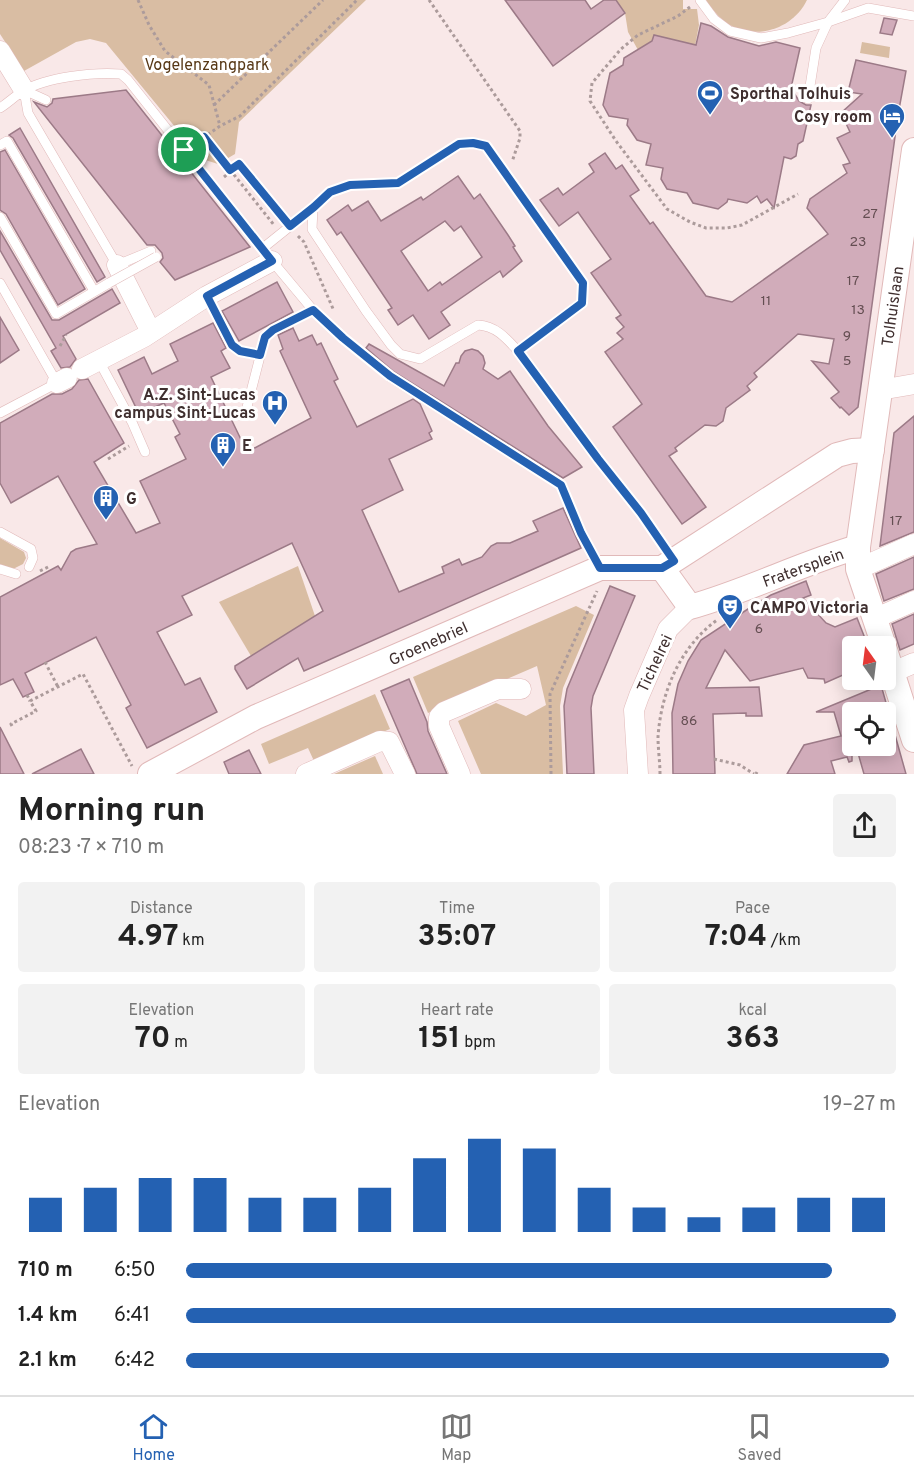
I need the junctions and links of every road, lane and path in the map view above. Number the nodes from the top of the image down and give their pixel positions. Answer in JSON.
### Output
{"nodes":[{"id":1,"x":138,"y":0,"type":"edge"},
{"id":2,"x":323,"y":0,"type":"edge"},
{"id":3,"x":357,"y":0,"type":"edge"},
{"id":4,"x":429,"y":0,"type":"edge"},
{"id":5,"x":700,"y":0,"type":"edge"},
{"id":6,"x":845,"y":0,"type":"edge"},
{"id":7,"x":691,"y":5,"type":"dead end"},
{"id":8,"x":914,"y":16,"type":"edge"},
{"id":9,"x":828,"y":22,"type":"junction"},
{"id":10,"x":0,"y":51,"type":"edge"},
{"id":11,"x":24,"y":90,"type":"junction"},
{"id":12,"x":808,"y":99,"type":"dead end"},
{"id":13,"x":46,"y":100,"type":"dead end"},
{"id":14,"x":214,"y":105,"type":"junction"},
{"id":15,"x":0,"y":108,"type":"edge"},
{"id":16,"x":220,"y":126,"type":"junction"},
{"id":17,"x":204,"y":137,"type":"junction"},
{"id":18,"x":0,"y":145,"type":"edge"},
{"id":19,"x":184,"y":150,"type":"junction"},
{"id":20,"x":914,"y":150,"type":"edge"},
{"id":21,"x":230,"y":170,"type":"junction"},
{"id":22,"x":507,"y":175,"type":"junction"},
{"id":23,"x":224,"y":177,"type":"dead end"},
{"id":24,"x":798,"y":194,"type":"dead end"},
{"id":25,"x":314,"y":207,"type":"junction"},
{"id":26,"x":0,"y":217,"type":"edge"},
{"id":27,"x":290,"y":226,"type":"junction"},
{"id":28,"x":280,"y":233,"type":"junction"},
{"id":29,"x":267,"y":255,"type":"junction"},
{"id":30,"x":113,"y":274,"type":"junction"},
{"id":31,"x":0,"y":283,"type":"edge"},
{"id":32,"x":94,"y":291,"type":"junction"},
{"id":33,"x":207,"y":296,"type":"junction"},
{"id":34,"x":313,"y":310,"type":"junction"},
{"id":35,"x":335,"y":313,"type":"dead end"},
{"id":36,"x":152,"y":332,"type":"junction"},
{"id":37,"x":66,"y":334,"type":"dead end"},
{"id":38,"x":60,"y":346,"type":"dead end"},
{"id":39,"x":518,"y":351,"type":"junction"},
{"id":40,"x":260,"y":355,"type":"junction"},
{"id":41,"x":76,"y":373,"type":"junction"},
{"id":42,"x":914,"y":384,"type":"edge"},
{"id":43,"x":880,"y":390,"type":"junction"},
{"id":44,"x":247,"y":407,"type":"dead end"},
{"id":45,"x":0,"y":413,"type":"edge"},
{"id":46,"x":133,"y":444,"type":"dead end"},
{"id":47,"x":872,"y":450,"type":"junction"},
{"id":48,"x":145,"y":452,"type":"dead end"},
{"id":49,"x":108,"y":459,"type":"dead end"},
{"id":50,"x":0,"y":532,"type":"edge"},
{"id":51,"x":914,"y":544,"type":"edge"},
{"id":52,"x":858,"y":558,"type":"junction"},
{"id":53,"x":668,"y":565,"type":"junction"},
{"id":54,"x":29,"y":567,"type":"dead end"},
{"id":55,"x":604,"y":568,"type":"junction"},
{"id":56,"x":0,"y":569,"type":"edge"},
{"id":57,"x":16,"y":574,"type":"dead end"},
{"id":58,"x":914,"y":601,"type":"edge"},
{"id":59,"x":690,"y":607,"type":"junction"},
{"id":60,"x":723,"y":616,"type":"dead end"},
{"id":61,"x":874,"y":619,"type":"junction"},
{"id":62,"x":883,"y":636,"type":"edge"},
{"id":63,"x":45,"y":662,"type":"dead end"},
{"id":64,"x":896,"y":665,"type":"edge"},
{"id":65,"x":58,"y":687,"type":"junction"},
{"id":66,"x":520,"y":689,"type":"dead end"},
{"id":67,"x":27,"y":695,"type":"dead end"},
{"id":68,"x":30,"y":701,"type":"junction"},
{"id":69,"x":910,"y":714,"type":"edge"},
{"id":70,"x":12,"y":726,"type":"dead end"},
{"id":71,"x":914,"y":740,"type":"edge"},
{"id":72,"x":201,"y":747,"type":"junction"},
{"id":73,"x":714,"y":759,"type":"dead end"},
{"id":74,"x":756,"y":773,"type":"edge"},
{"id":75,"x":136,"y":774,"type":"edge"},
{"id":76,"x":150,"y":774,"type":"edge"},
{"id":77,"x":180,"y":774,"type":"edge"},
{"id":78,"x":306,"y":774,"type":"edge"},
{"id":79,"x":405,"y":774,"type":"edge"},
{"id":80,"x":460,"y":774,"type":"edge"},
{"id":81,"x":551,"y":774,"type":"edge"},
{"id":82,"x":638,"y":774,"type":"edge"},
{"id":83,"x":660,"y":774,"type":"edge"}],
"edges":[{"from":1,"to":14,"type":"path"},
{"from":2,"to":14,"type":"path"},
{"from":3,"to":16,"type":"path"},
{"from":4,"to":22,"type":"path"},
{"from":5,"to":9,"type":"lane"},
{"from":6,"to":9,"type":"lane"},
{"from":7,"to":24,"type":"path"},
{"from":8,"to":9,"type":"lane"},
{"from":9,"to":12,"type":"lane"},
{"from":10,"to":11,"type":"street"},
{"from":11,"to":13,"type":"lane"},
{"from":11,"to":15,"type":"lane"},
{"from":11,"to":19,"type":"lane"},
{"from":11,"to":30,"type":"lane"},
{"from":14,"to":16,"type":"path"},
{"from":16,"to":17,"type":"path"},
{"from":17,"to":19,"type":"path"},
{"from":17,"to":21,"type":"path"},
{"from":18,"to":32,"type":"lane"},
{"from":19,"to":29,"type":"lane"},
{"from":20,"to":43,"type":"street","name":"Tolhuislaan"},
{"from":21,"to":23,"type":"path"},
{"from":21,"to":27,"type":"path"},
{"from":21,"to":28,"type":"path"},
{"from":22,"to":25,"type":"lane"},
{"from":22,"to":39,"type":"lane"},
{"from":25,"to":27,"type":"lane"},
{"from":25,"to":39,"type":"lane"},
{"from":26,"to":32,"type":"lane"},
{"from":27,"to":28,"type":"lane"},
{"from":27,"to":35,"type":"path"},
{"from":28,"to":29,"type":"lane"},
{"from":29,"to":33,"type":"street"},
{"from":29,"to":34,"type":"lane"},
{"from":30,"to":30,"type":"lane","bridge":true},
{"from":30,"to":32,"type":"lane"},
{"from":30,"to":36,"type":"street"},
{"from":31,"to":41,"type":"lane"},
{"from":33,"to":36,"type":"street"},
{"from":33,"to":40,"type":"lane"},
{"from":34,"to":40,"type":"lane"},
{"from":34,"to":55,"type":"lane"},
{"from":36,"to":41,"type":"street"},
{"from":37,"to":38,"type":"path"},
{"from":39,"to":53,"type":"lane"},
{"from":40,"to":44,"type":"lane"},
{"from":41,"to":45,"type":"lane"},
{"from":41,"to":48,"type":"lane"},
{"from":42,"to":43,"type":"street"},
{"from":43,"to":47,"type":"street","name":"Fratersplein"},
{"from":46,"to":49,"type":"path"},
{"from":47,"to":52,"type":"street","name":"Fratersplein"},
{"from":47,"to":53,"type":"street"},
{"from":50,"to":54,"type":"lane"},
{"from":51,"to":52,"type":"street"},
{"from":52,"to":59,"type":"street","name":"Fratersplein"},
{"from":52,"to":61,"type":"street"},
{"from":53,"to":55,"type":"street","name":"Groenebriel"},
{"from":53,"to":59,"type":"street"},
{"from":55,"to":72,"type":"street","name":"Groenebriel"},
{"from":55,"to":81,"type":"path"},
{"from":56,"to":57,"type":"lane"},
{"from":58,"to":61,"type":"street"},
{"from":59,"to":82,"type":"street","name":"Tichelrei"},
{"from":60,"to":83,"type":"path"},
{"from":61,"to":62,"type":"street"},
{"from":63,"to":65,"type":"path"},
{"from":64,"to":69,"type":"street"},
{"from":65,"to":68,"type":"path"},
{"from":65,"to":75,"type":"path"},
{"from":66,"to":80,"type":"street"},
{"from":67,"to":68,"type":"path"},
{"from":68,"to":70,"type":"path"},
{"from":69,"to":71,"type":"street"},
{"from":72,"to":76,"type":"street","name":"Groenebriel"},
{"from":72,"to":77,"type":"street"},
{"from":73,"to":74,"type":"path"},
{"from":78,"to":79,"type":"street"}]}
